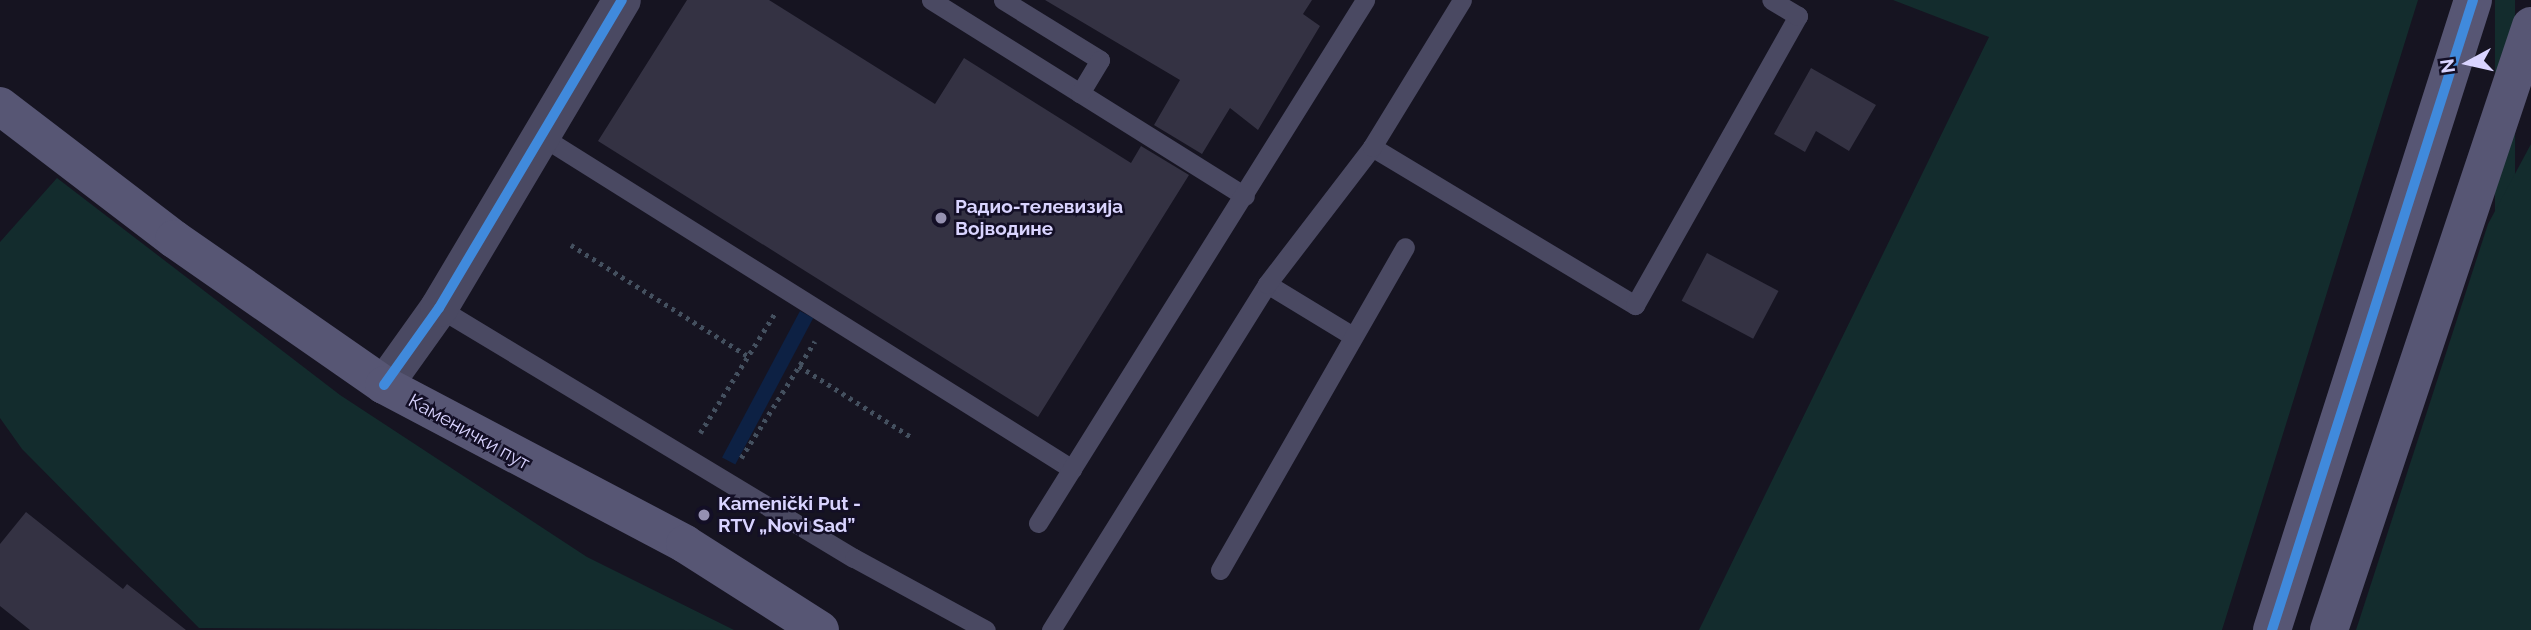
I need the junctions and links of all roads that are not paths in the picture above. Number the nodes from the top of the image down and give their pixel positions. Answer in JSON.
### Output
{"nodes":[{"id":1,"x":622,"y":0,"type":"edge"},
{"id":2,"x":931,"y":0,"type":"edge"},
{"id":3,"x":1003,"y":0,"type":"edge"},
{"id":4,"x":1366,"y":0,"type":"edge"},
{"id":5,"x":1462,"y":0,"type":"edge"},
{"id":6,"x":1771,"y":0,"type":"edge"},
{"id":7,"x":2473,"y":0,"type":"edge"},
{"id":8,"x":2531,"y":26,"type":"edge"},
{"id":9,"x":2531,"y":89,"type":"edge"},
{"id":10,"x":1080,"y":93,"type":"junction"},
{"id":11,"x":0,"y":106,"type":"edge"},
{"id":12,"x":541,"y":136,"type":"junction"},
{"id":13,"x":1371,"y":147,"type":"junction"},
{"id":14,"x":2488,"y":148,"type":"junction"},
{"id":15,"x":1245,"y":196,"type":"junction"},
{"id":16,"x":1405,"y":247,"type":"dead end"},
{"id":17,"x":1267,"y":284,"type":"junction"},
{"id":18,"x":439,"y":308,"type":"junction"},
{"id":19,"x":1353,"y":336,"type":"junction"},
{"id":20,"x":384,"y":385,"type":"junction"},
{"id":21,"x":1072,"y":469,"type":"junction"},
{"id":22,"x":1038,"y":523,"type":"dead end"},
{"id":23,"x":1220,"y":570,"type":"dead end"},
{"id":24,"x":820,"y":630,"type":"edge"},
{"id":25,"x":986,"y":630,"type":"edge"},
{"id":26,"x":1051,"y":630,"type":"edge"},
{"id":27,"x":2272,"y":630,"type":"edge"},
{"id":28,"x":2329,"y":630,"type":"edge"}],
"edges":[{"from":1,"to":12,"type":"street"},
{"from":2,"to":10,"type":"lane"},
{"from":3,"to":10,"type":"lane"},
{"from":4,"to":15,"type":"lane"},
{"from":5,"to":13,"type":"lane"},
{"from":6,"to":13,"type":"lane"},
{"from":7,"to":27,"type":"street"},
{"from":8,"to":14,"type":"street"},
{"from":9,"to":14,"type":"street"},
{"from":10,"to":15,"type":"lane"},
{"from":11,"to":20,"type":"street","name":"Каменички пут"},
{"from":12,"to":18,"type":"street"},
{"from":12,"to":21,"type":"lane"},
{"from":13,"to":17,"type":"lane"},
{"from":14,"to":28,"type":"street"},
{"from":15,"to":21,"type":"lane"},
{"from":16,"to":19,"type":"lane"},
{"from":17,"to":19,"type":"lane"},
{"from":17,"to":26,"type":"lane"},
{"from":18,"to":20,"type":"street"},
{"from":18,"to":25,"type":"lane"},
{"from":19,"to":23,"type":"lane"},
{"from":20,"to":24,"type":"street","name":"Каменички пут"},
{"from":21,"to":22,"type":"lane"}]}
